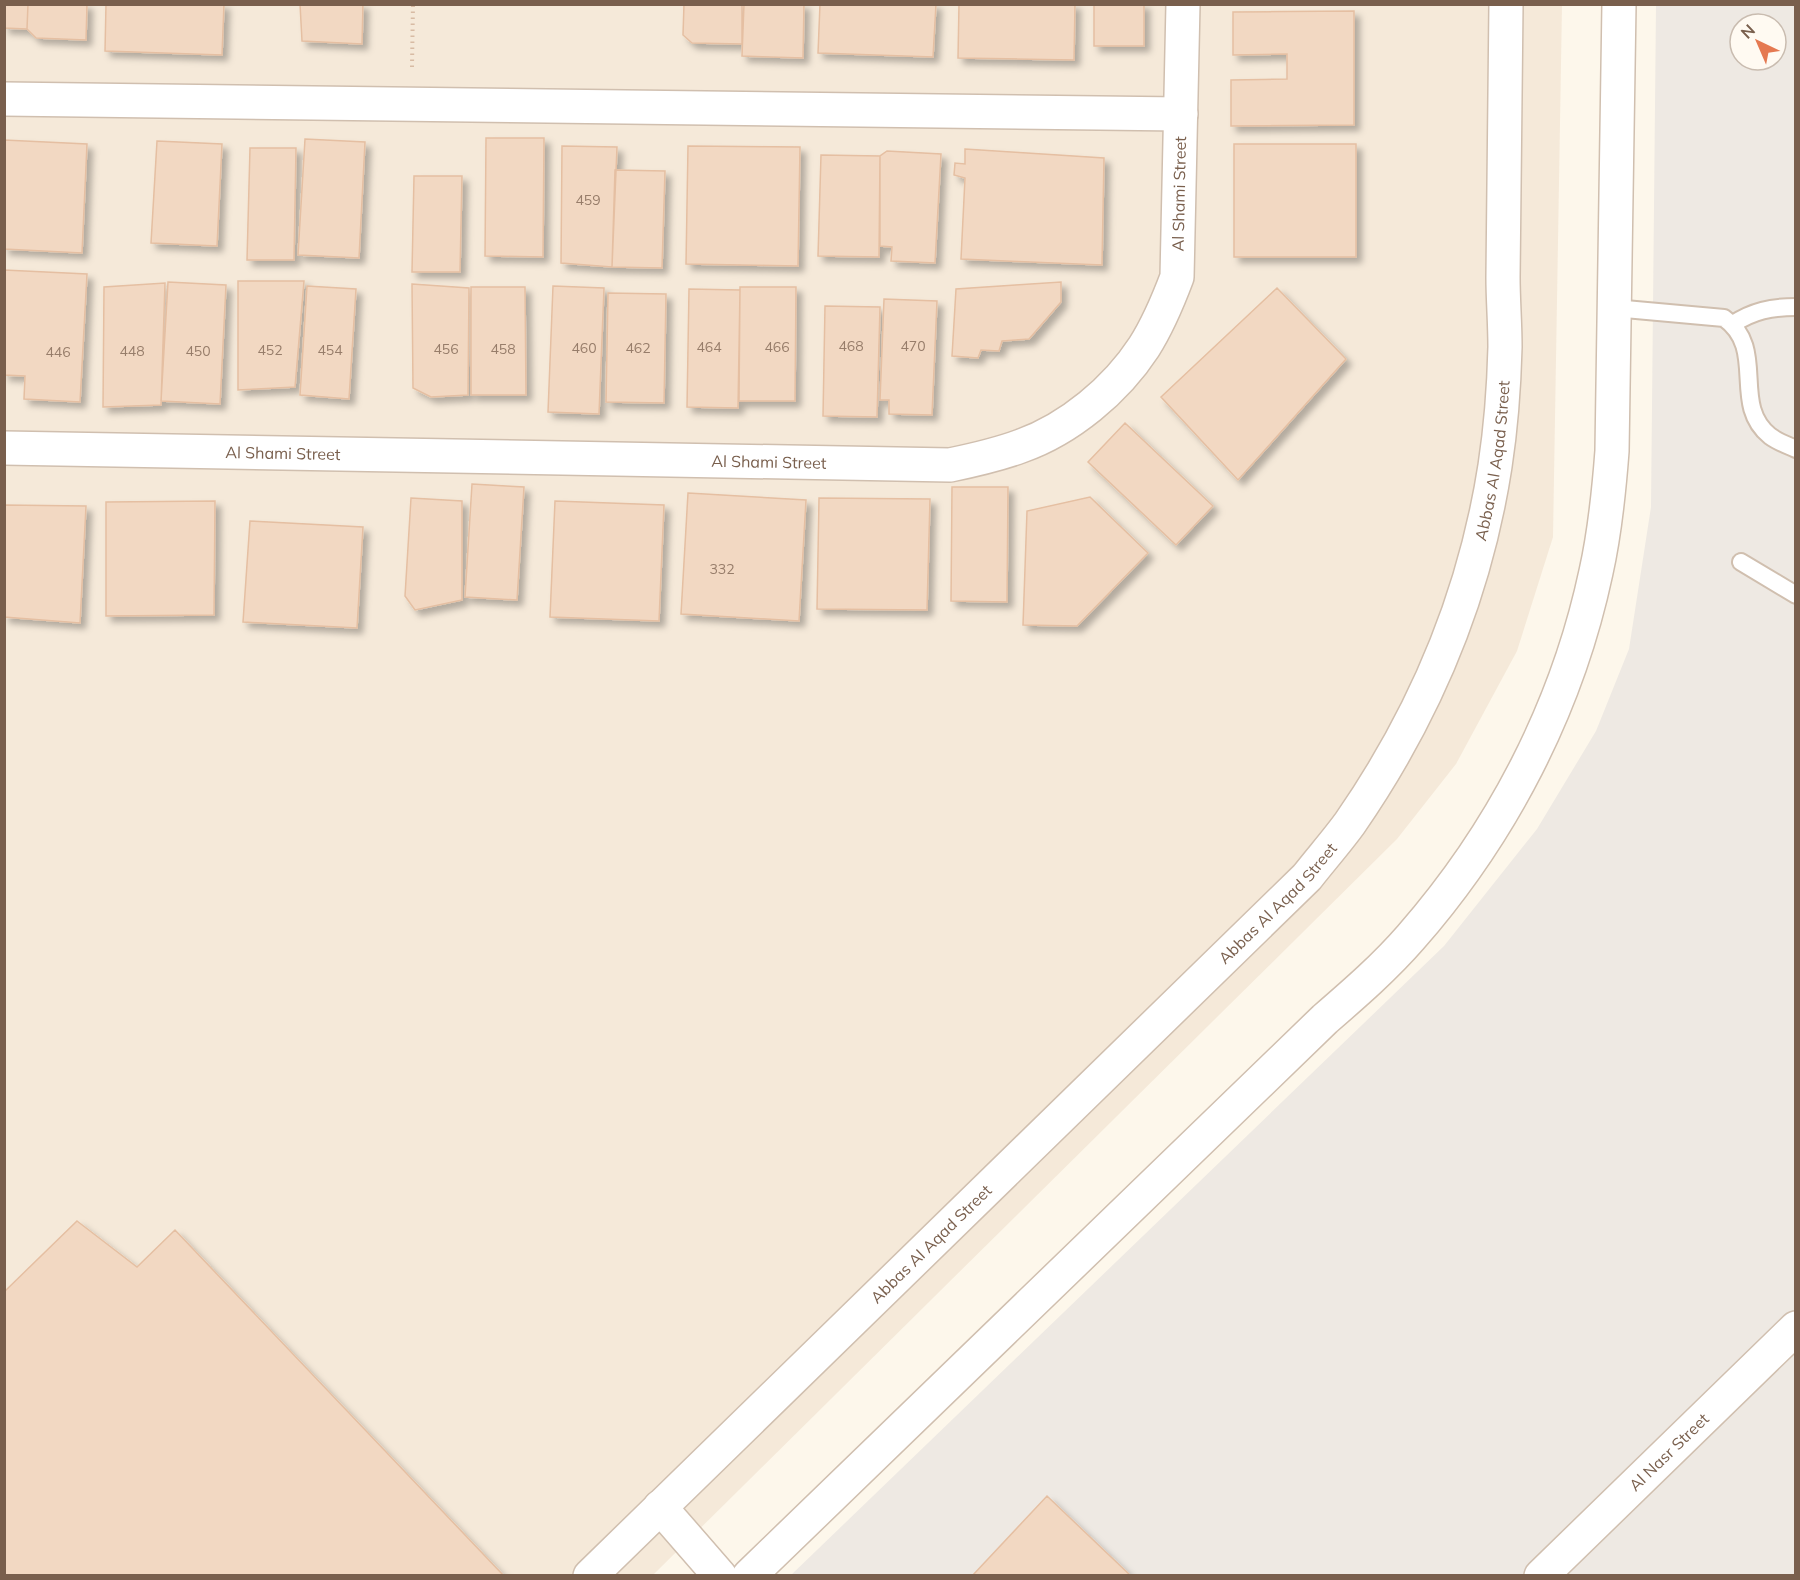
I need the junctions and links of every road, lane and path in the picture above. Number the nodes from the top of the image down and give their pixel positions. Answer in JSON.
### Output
{"nodes":[{"id":1,"x":413,"y":4,"type":"edge"},
{"id":2,"x":1183,"y":4,"type":"edge"},
{"id":3,"x":1506,"y":4,"type":"edge"},
{"id":4,"x":1618,"y":4,"type":"edge"},
{"id":5,"x":4,"y":99,"type":"edge"},
{"id":6,"x":411,"y":104,"type":"junction"},
{"id":7,"x":1181,"y":114,"type":"junction"},
{"id":8,"x":1796,"y":307,"type":"edge"},
{"id":9,"x":1614,"y":308,"type":"junction"},
{"id":10,"x":1733,"y":324,"type":"junction"},
{"id":11,"x":4,"y":448,"type":"edge"},
{"id":12,"x":1796,"y":449,"type":"edge"},
{"id":13,"x":1741,"y":562,"type":"dead end"},
{"id":14,"x":1796,"y":595,"type":"edge"},
{"id":15,"x":1796,"y":1328,"type":"edge"},
{"id":16,"x":660,"y":1507,"type":"junction"},
{"id":17,"x":591,"y":1575,"type":"edge"},
{"id":18,"x":720,"y":1575,"type":"edge"},
{"id":19,"x":749,"y":1575,"type":"edge"},
{"id":20,"x":1541,"y":1575,"type":"edge"}],
"edges":[{"from":1,"to":6,"type":"path"},
{"from":2,"to":7,"type":"street","name":"Al Shami Street"},
{"from":3,"to":16,"type":"street","name":"Abbas Al Aqad Street"},
{"from":4,"to":9,"type":"street"},
{"from":5,"to":6,"type":"street"},
{"from":6,"to":7,"type":"street"},
{"from":7,"to":11,"type":"street","name":"Al Shami Street"},
{"from":8,"to":10,"type":"lane"},
{"from":9,"to":10,"type":"lane"},
{"from":9,"to":19,"type":"street"},
{"from":10,"to":12,"type":"lane"},
{"from":13,"to":14,"type":"lane"},
{"from":15,"to":20,"type":"street","name":"Al Nasr Street"},
{"from":16,"to":17,"type":"street","name":"Abbas Al Aqad Street"},
{"from":16,"to":18,"type":"street"}]}
